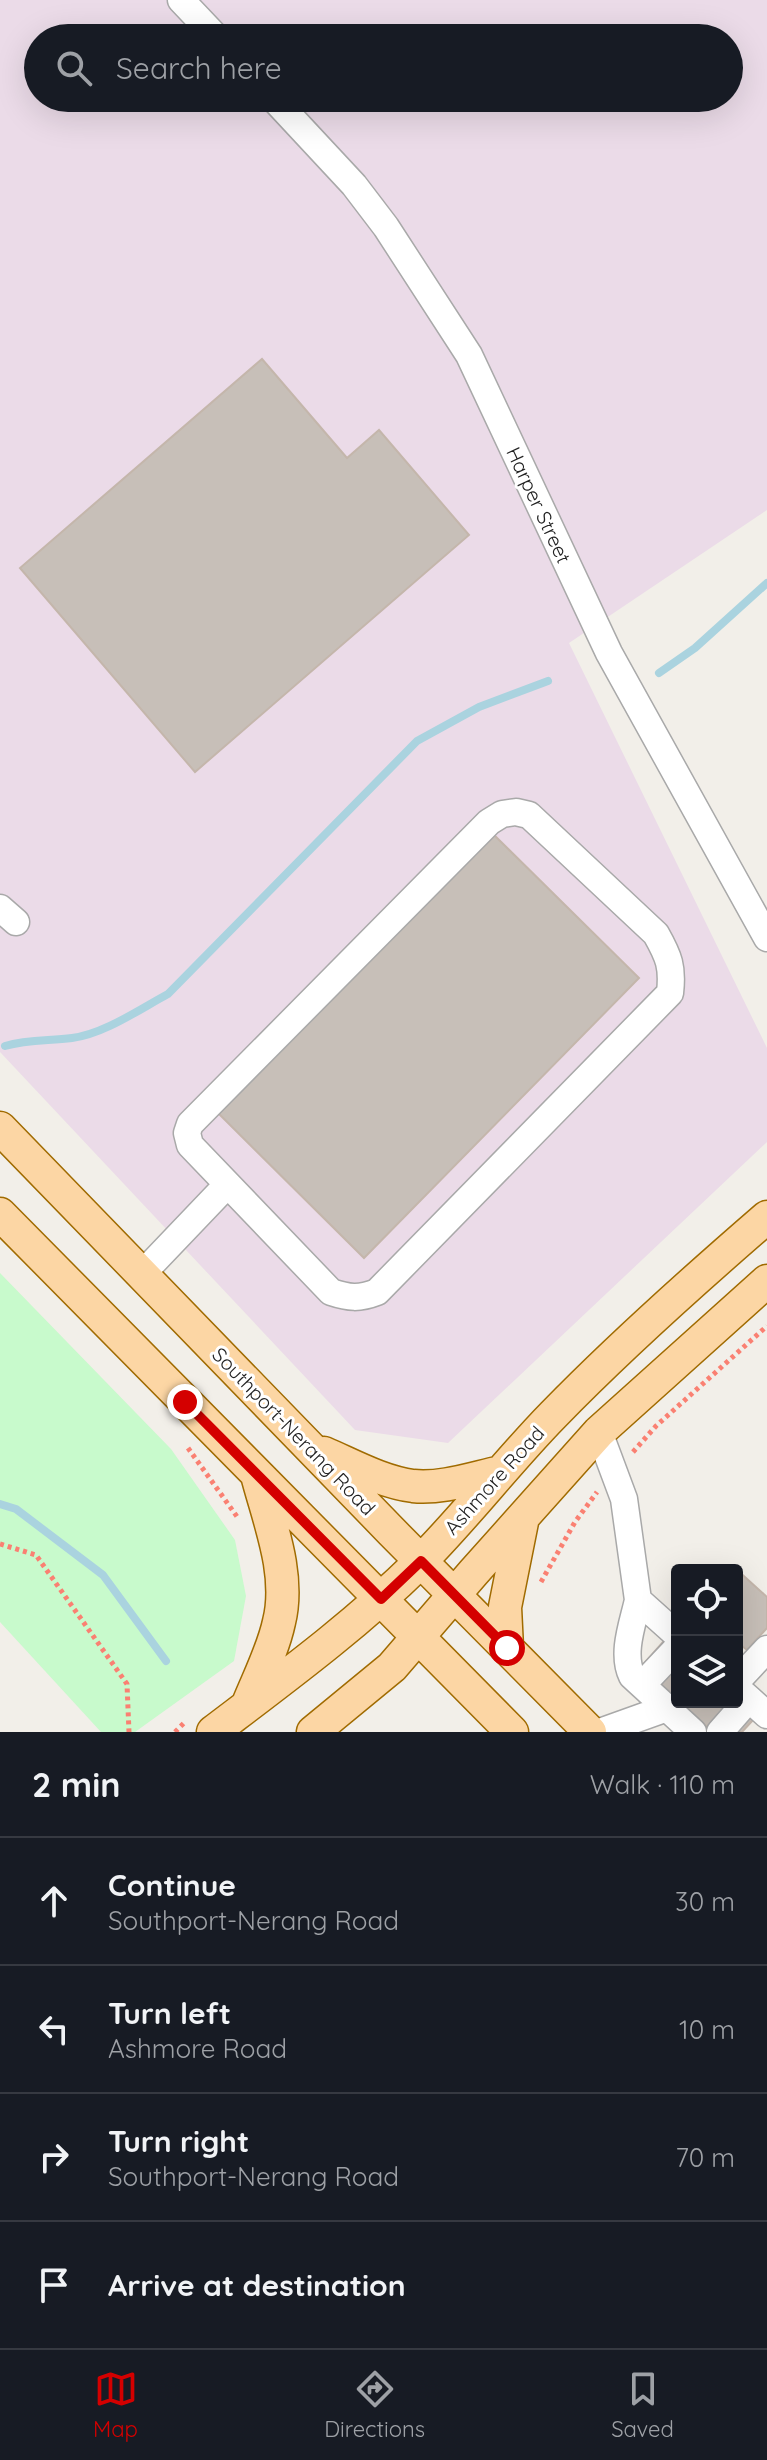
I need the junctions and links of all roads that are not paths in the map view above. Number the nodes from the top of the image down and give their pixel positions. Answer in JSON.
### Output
{"nodes":[{"id":1,"x":181,"y":0,"type":"edge"},
{"id":2,"x":204,"y":24,"type":"edge"},
{"id":3,"x":286,"y":112,"type":"edge"},
{"id":4,"x":767,"y":938,"type":"edge"},
{"id":5,"x":0,"y":1128,"type":"edge"},
{"id":6,"x":226,"y":1186,"type":"junction"},
{"id":7,"x":0,"y":1214,"type":"edge"},
{"id":8,"x":767,"y":1217,"type":"edge"},
{"id":9,"x":142,"y":1274,"type":"junction"},
{"id":10,"x":767,"y":1281,"type":"edge"},
{"id":11,"x":599,"y":1432,"type":"junction"},
{"id":12,"x":309,"y":1446,"type":"junction"},
{"id":13,"x":256,"y":1471,"type":"junction"},
{"id":14,"x":501,"y":1472,"type":"junction"},
{"id":15,"x":523,"y":1517,"type":"junction"},
{"id":16,"x":421,"y":1561,"type":"junction"},
{"id":17,"x":455,"y":1594,"type":"junction"},
{"id":18,"x":381,"y":1599,"type":"junction"},
{"id":19,"x":638,"y":1600,"type":"junction"},
{"id":20,"x":671,"y":1630,"type":"edge"},
{"id":21,"x":418,"y":1639,"type":"junction"},
{"id":22,"x":507,"y":1648,"type":"junction"},
{"id":23,"x":767,"y":1649,"type":"edge"},
{"id":24,"x":671,"y":1654,"type":"edge"},
{"id":25,"x":642,"y":1685,"type":"junction"},
{"id":26,"x":748,"y":1696,"type":"edge"},
{"id":27,"x":247,"y":1707,"type":"junction"},
{"id":28,"x":681,"y":1715,"type":"edge"},
{"id":29,"x":205,"y":1722,"type":"edge"},
{"id":30,"x":313,"y":1732,"type":"edge"},
{"id":31,"x":512,"y":1732,"type":"edge"},
{"id":32,"x":590,"y":1732,"type":"edge"},
{"id":33,"x":600,"y":1732,"type":"edge"},
{"id":34,"x":720,"y":1732,"type":"edge"}],
"edges":[{"from":1,"to":2,"type":"street"},
{"from":3,"to":4,"type":"street","name":"Harper Street"},
{"from":5,"to":9,"type":"main road","name":"Southport-Nerang Road"},
{"from":6,"to":6,"type":"street"},
{"from":6,"to":9,"type":"street"},
{"from":7,"to":13,"type":"main road"},
{"from":8,"to":14,"type":"main road","name":"Ashmore Road"},
{"from":9,"to":12,"type":"main road","name":"Southport-Nerang Road"},
{"from":10,"to":11,"type":"main road"},
{"from":11,"to":15,"type":"main road"},
{"from":11,"to":19,"type":"street"},
{"from":12,"to":14,"type":"main road"},
{"from":12,"to":16,"type":"main road","name":"Southport-Nerang Road"},
{"from":13,"to":18,"type":"main road"},
{"from":13,"to":27,"type":"main road"},
{"from":14,"to":16,"type":"main road","name":"Ashmore Road"},
{"from":15,"to":17,"type":"main road"},
{"from":15,"to":22,"type":"main road"},
{"from":16,"to":17,"type":"main road","name":"Southport-Nerang Road"},
{"from":16,"to":18,"type":"main road","name":"Ashmore Road"},
{"from":17,"to":21,"type":"main road"},
{"from":17,"to":22,"type":"main road","name":"Southport-Nerang Road"},
{"from":18,"to":21,"type":"main road"},
{"from":18,"to":27,"type":"main road","name":"Ashmore Road"},
{"from":19,"to":20,"type":"street"},
{"from":19,"to":25,"type":"street"},
{"from":21,"to":30,"type":"main road"},
{"from":21,"to":31,"type":"main road"},
{"from":22,"to":32,"type":"main road","name":"Southport-Nerang Road"},
{"from":23,"to":26,"type":"street"},
{"from":24,"to":25,"type":"street"},
{"from":25,"to":28,"type":"street"},
{"from":26,"to":34,"type":"street"},
{"from":27,"to":29,"type":"main road","name":"Ashmore Road"},
{"from":28,"to":33,"type":"street"}]}
